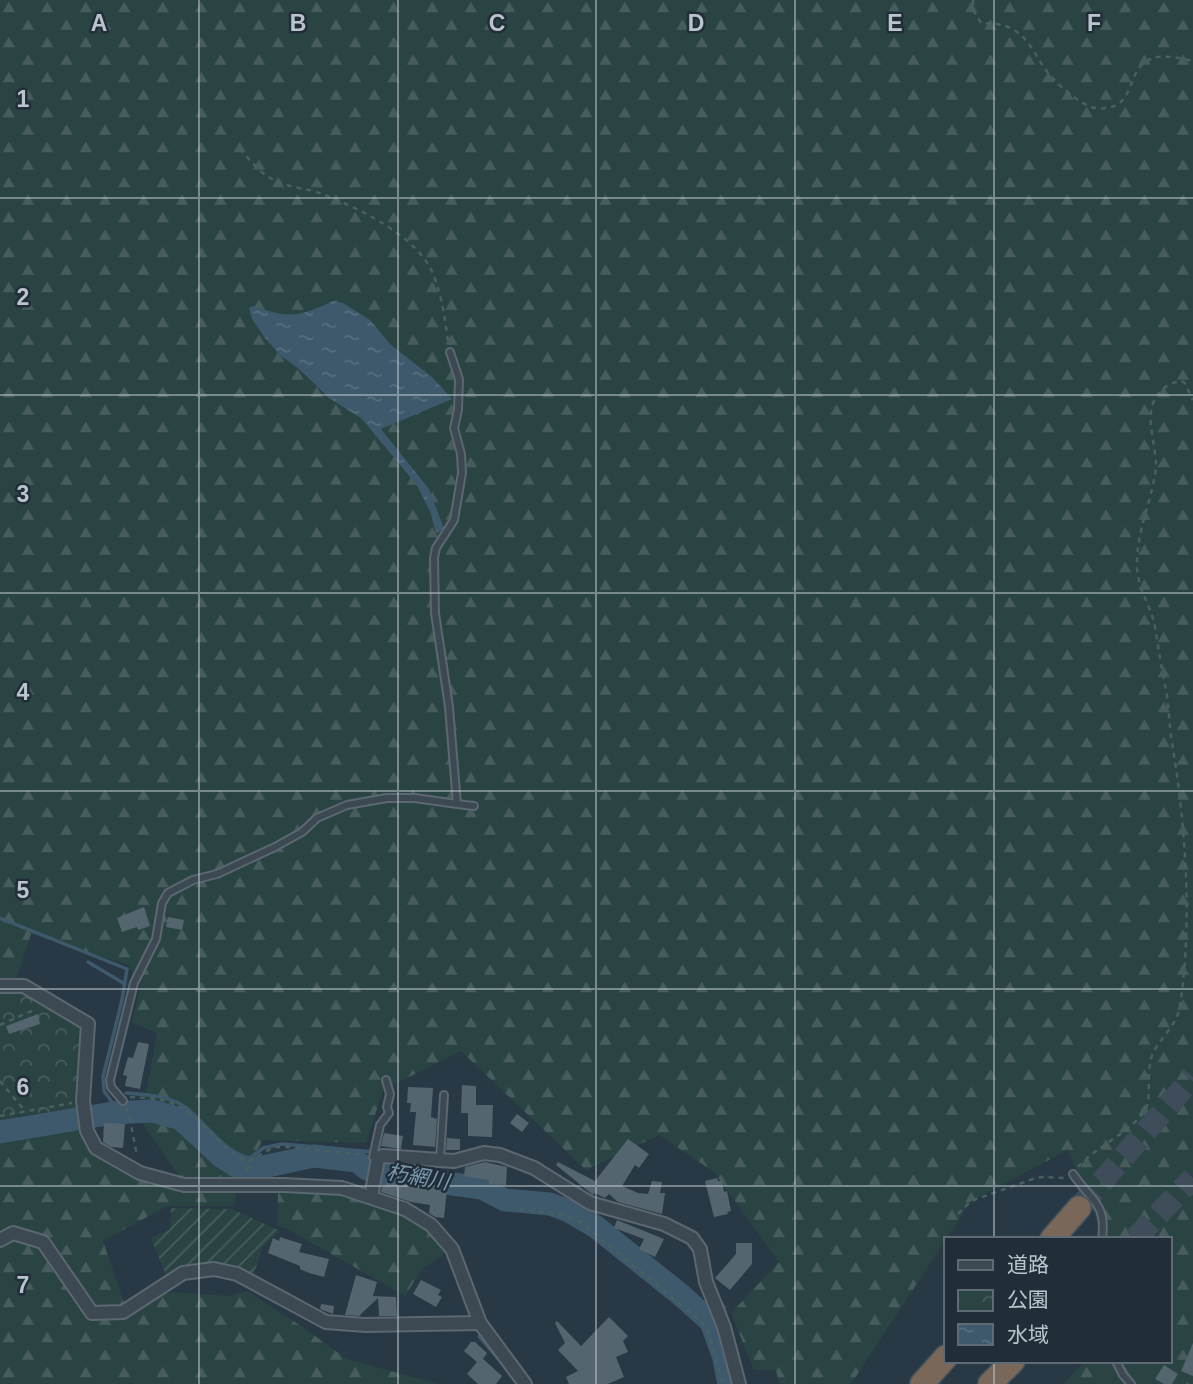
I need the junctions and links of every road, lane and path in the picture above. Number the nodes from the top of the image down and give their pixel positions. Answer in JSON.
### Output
{"nodes":[{"id":1,"x":973,"y":0,"type":"edge"},
{"id":2,"x":1193,"y":61,"type":"edge"},
{"id":3,"x":240,"y":149,"type":"dead end"},
{"id":4,"x":450,"y":352,"type":"joint"},
{"id":5,"x":1193,"y":400,"type":"edge"},
{"id":6,"x":457,"y":804,"type":"junction"},
{"id":7,"x":474,"y":806,"type":"dead end"},
{"id":8,"x":1192,"y":928,"type":"edge"},
{"id":9,"x":1192,"y":939,"type":"edge"},
{"id":10,"x":0,"y":986,"type":"edge"},
{"id":11,"x":52,"y":1002,"type":"junction"},
{"id":12,"x":0,"y":1025,"type":"edge"},
{"id":13,"x":386,"y":1080,"type":"dead end"},
{"id":14,"x":0,"y":1082,"type":"edge"},
{"id":15,"x":444,"y":1095,"type":"dead end"},
{"id":16,"x":122,"y":1100,"type":"joint"},
{"id":17,"x":83,"y":1101,"type":"junction"},
{"id":18,"x":26,"y":1111,"type":"junction"},
{"id":19,"x":0,"y":1116,"type":"edge"},
{"id":20,"x":130,"y":1119,"type":"dead end"},
{"id":21,"x":440,"y":1158,"type":"junction"},
{"id":22,"x":374,"y":1161,"type":"junction"},
{"id":23,"x":249,"y":1163,"type":"junction"},
{"id":24,"x":247,"y":1172,"type":"dead end"},
{"id":25,"x":140,"y":1173,"type":"junction"},
{"id":26,"x":1073,"y":1174,"type":"junction"},
{"id":27,"x":370,"y":1197,"type":"junction"},
{"id":28,"x":1079,"y":1208,"type":"tunnel mouth"},
{"id":29,"x":519,"y":1209,"type":"dead end"},
{"id":30,"x":958,"y":1213,"type":"dead end"},
{"id":31,"x":1054,"y":1237,"type":"edge"},
{"id":32,"x":1102,"y":1237,"type":"edge"},
{"id":33,"x":0,"y":1240,"type":"edge"},
{"id":34,"x":480,"y":1323,"type":"junction"},
{"id":35,"x":944,"y":1359,"type":"edge"},
{"id":36,"x":1011,"y":1363,"type":"edge"},
{"id":37,"x":1117,"y":1363,"type":"edge"},
{"id":38,"x":525,"y":1384,"type":"edge"},
{"id":39,"x":723,"y":1384,"type":"edge"},
{"id":40,"x":739,"y":1384,"type":"edge"},
{"id":41,"x":922,"y":1384,"type":"edge"},
{"id":42,"x":990,"y":1384,"type":"edge"},
{"id":43,"x":1131,"y":1384,"type":"edge"}],
"edges":[{"from":1,"to":2,"type":"path"},
{"from":3,"to":4,"type":"path"},
{"from":4,"to":6,"type":"lane"},
{"from":5,"to":8,"type":"path"},
{"from":6,"to":7,"type":"lane"},
{"from":6,"to":16,"type":"lane"},
{"from":9,"to":26,"type":"path"},
{"from":10,"to":11,"type":"street"},
{"from":11,"to":12,"type":"path"},
{"from":11,"to":17,"type":"street"},
{"from":13,"to":22,"type":"lane"},
{"from":14,"to":18,"type":"path"},
{"from":15,"to":21,"type":"lane"},
{"from":16,"to":23,"type":"path"},
{"from":17,"to":18,"type":"path"},
{"from":17,"to":25,"type":"street"},
{"from":18,"to":19,"type":"path"},
{"from":20,"to":25,"type":"path"},
{"from":21,"to":22,"type":"street"},
{"from":21,"to":40,"type":"street"},
{"from":22,"to":23,"type":"path"},
{"from":22,"to":27,"type":"street"},
{"from":23,"to":24,"type":"path"},
{"from":25,"to":27,"type":"street"},
{"from":26,"to":30,"type":"path"},
{"from":26,"to":32,"type":"lane"},
{"from":27,"to":34,"type":"street"},
{"from":28,"to":31,"type":"highway"},
{"from":29,"to":39,"type":"path"},
{"from":33,"to":34,"type":"street"},
{"from":34,"to":38,"type":"street"},
{"from":35,"to":41,"type":"highway"},
{"from":36,"to":42,"type":"highway"},
{"from":37,"to":43,"type":"lane"}]}
